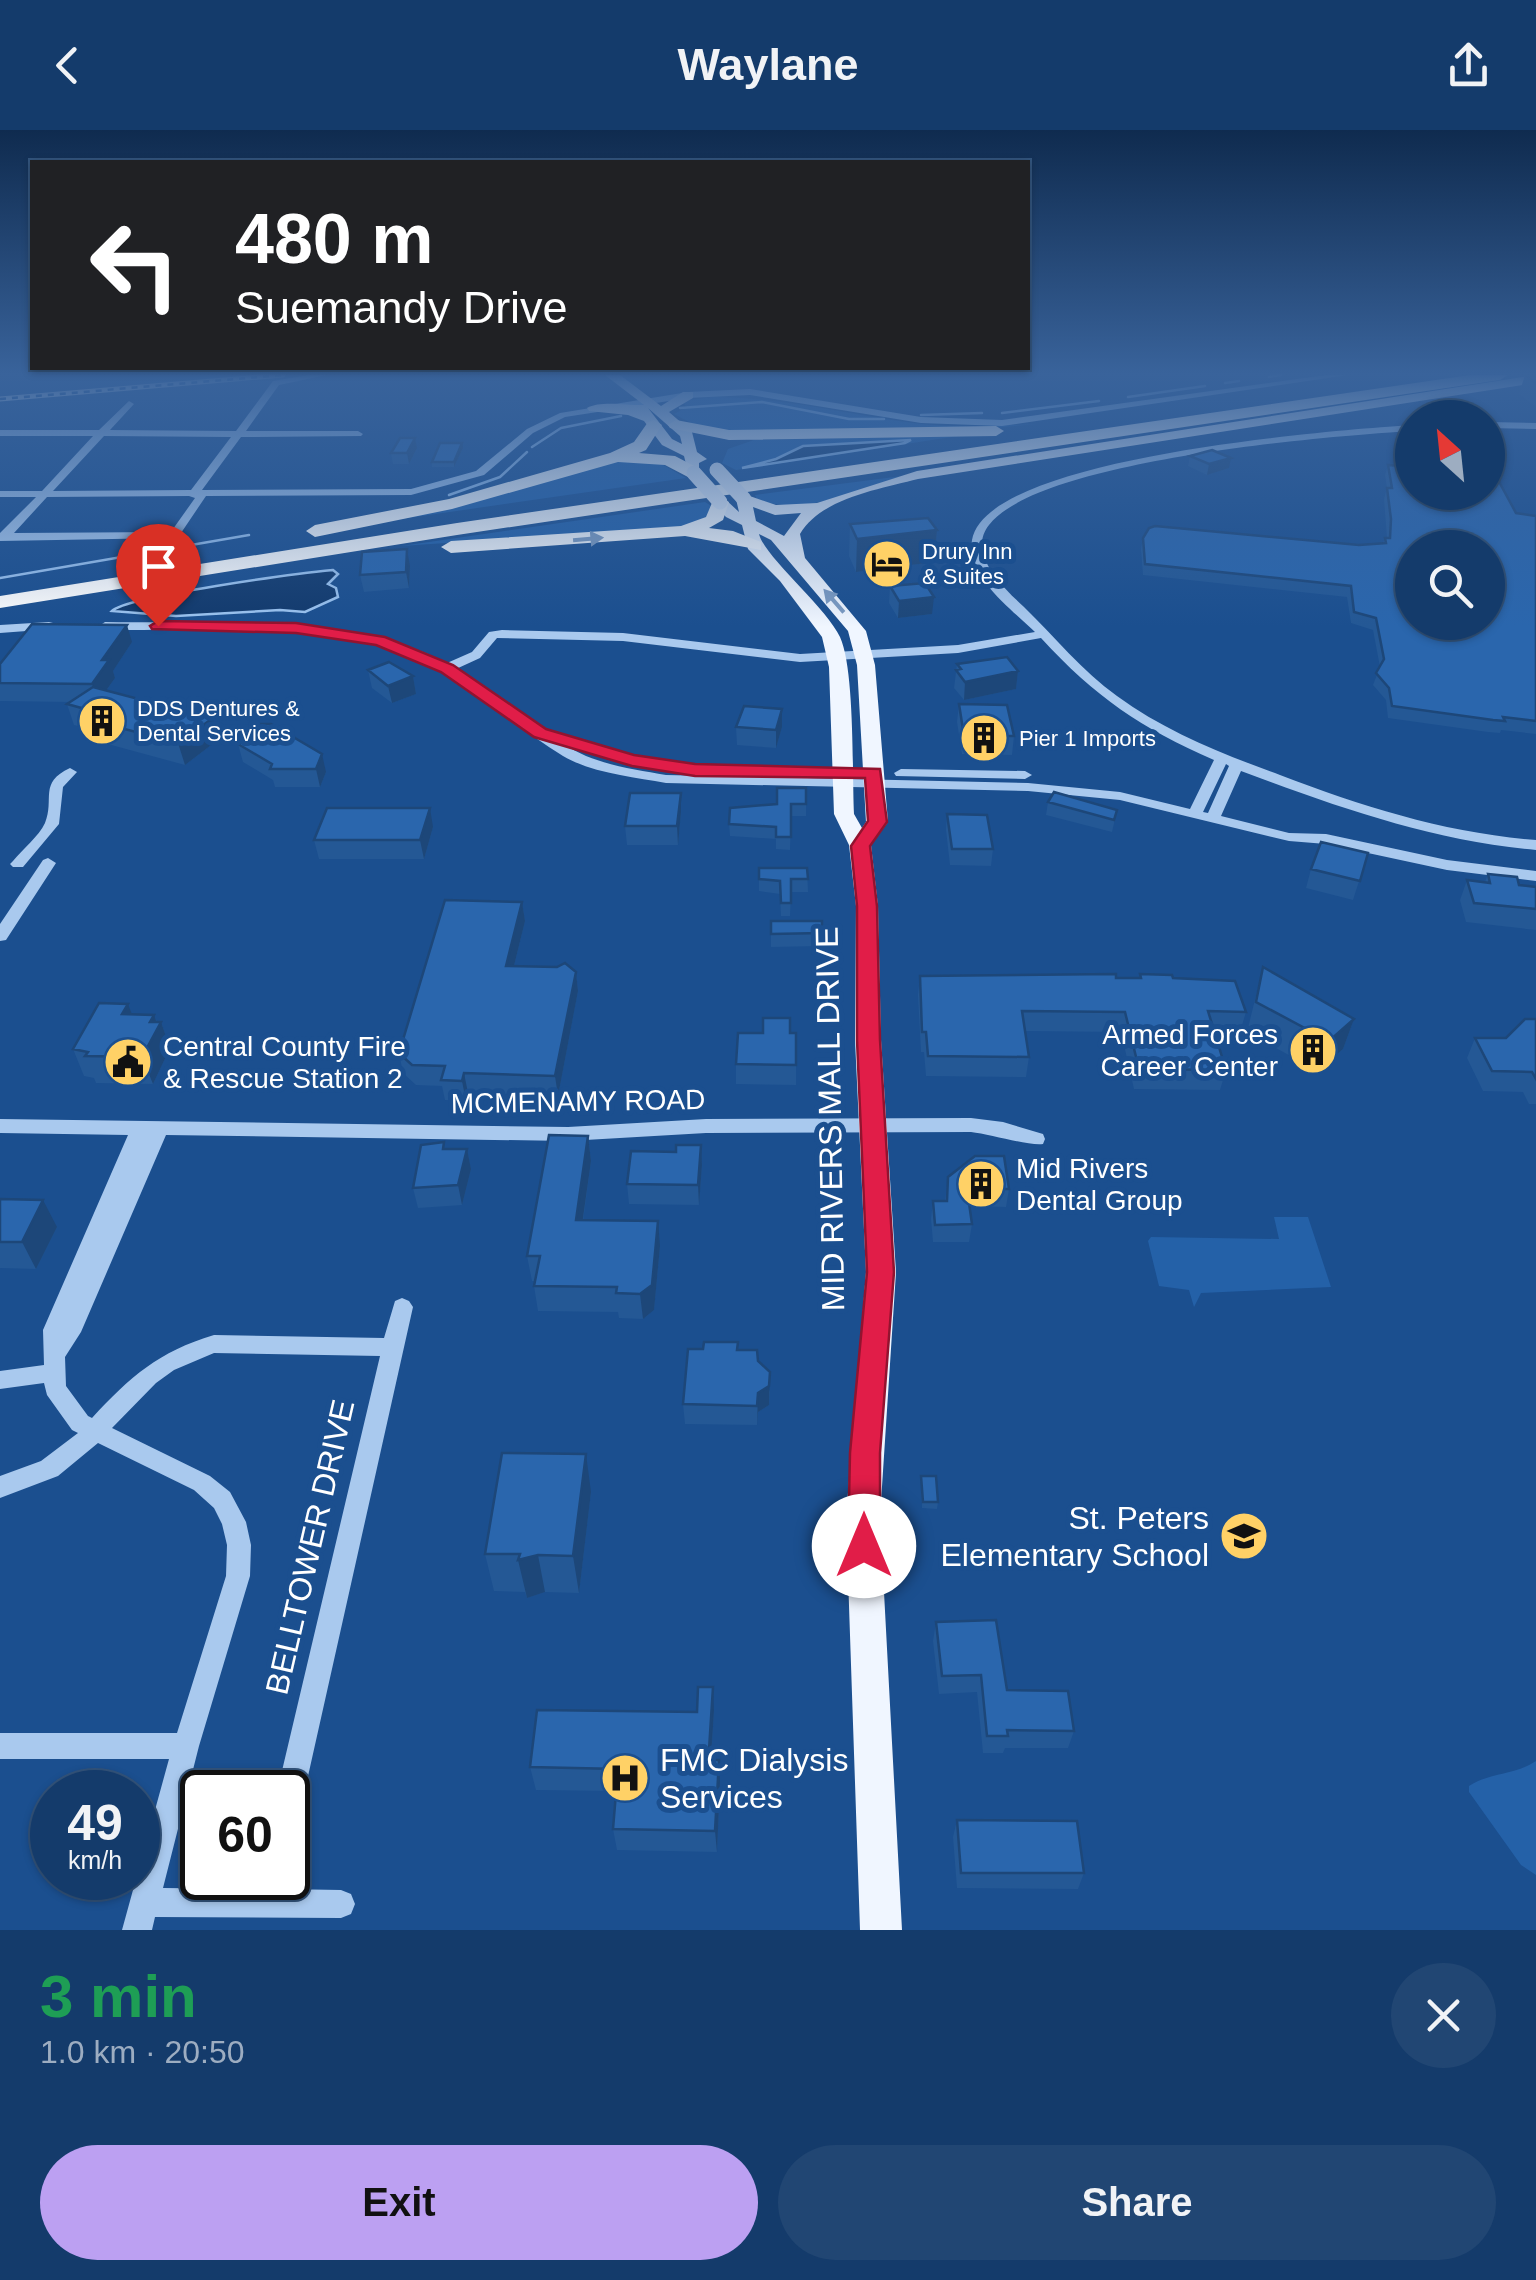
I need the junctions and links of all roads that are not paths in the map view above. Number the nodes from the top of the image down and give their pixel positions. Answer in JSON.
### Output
{"nodes":[{"id":1,"x":78,"y":459,"type":"edge"},
{"id":2,"x":222,"y":459,"type":"edge"},
{"id":3,"x":499,"y":459,"type":"edge"},
{"id":4,"x":609,"y":459,"type":"edge"},
{"id":5,"x":652,"y":459,"type":"edge"},
{"id":6,"x":691,"y":459,"type":"edge"},
{"id":7,"x":698,"y":459,"type":"edge"},
{"id":8,"x":714,"y":459,"type":"edge"},
{"id":9,"x":853,"y":459,"type":"edge"},
{"id":10,"x":962,"y":459,"type":"edge"},
{"id":11,"x":997,"y":459,"type":"edge"},
{"id":12,"x":1008,"y":459,"type":"edge"},
{"id":13,"x":1165,"y":459,"type":"edge"},
{"id":14,"x":717,"y":470,"type":"junction"},
{"id":15,"x":694,"y":473,"type":"junction"},
{"id":16,"x":0,"y":494,"type":"edge"},
{"id":17,"x":44,"y":494,"type":"junction"},
{"id":18,"x":198,"y":494,"type":"junction"},
{"id":19,"x":718,"y":497,"type":"junction"},
{"id":20,"x":744,"y":499,"type":"junction"},
{"id":21,"x":820,"y":507,"type":"junction"},
{"id":22,"x":750,"y":523,"type":"junction"},
{"id":23,"x":683,"y":531,"type":"junction"},
{"id":24,"x":2,"y":538,"type":"edge"},
{"id":25,"x":754,"y":546,"type":"junction"},
{"id":26,"x":304,"y":554,"type":"junction"},
{"id":27,"x":797,"y":559,"type":"junction"},
{"id":28,"x":176,"y":562,"type":"junction"},
{"id":29,"x":0,"y":592,"type":"edge"},
{"id":30,"x":0,"y":602,"type":"edge"},
{"id":31,"x":0,"y":629,"type":"edge"},
{"id":32,"x":1040,"y":630,"type":"junction"},
{"id":33,"x":863,"y":652,"type":"junction"},
{"id":34,"x":835,"y":654,"type":"junction"},
{"id":35,"x":447,"y":668,"type":"junction"},
{"id":36,"x":1229,"y":761,"type":"junction"},
{"id":37,"x":70,"y":772,"type":"dead end"},
{"id":38,"x":842,"y":779,"type":"junction"},
{"id":39,"x":874,"y":779,"type":"junction"},
{"id":40,"x":1197,"y":808,"type":"junction"},
{"id":41,"x":1214,"y":812,"type":"junction"},
{"id":42,"x":1536,"y":845,"type":"edge"},
{"id":43,"x":860,"y":846,"type":"junction"},
{"id":44,"x":0,"y":864,"type":"edge"},
{"id":45,"x":18,"y":864,"type":"junction"},
{"id":46,"x":1536,"y":876,"type":"edge"},
{"id":47,"x":0,"y":936,"type":"edge"},
{"id":48,"x":0,"y":1126,"type":"edge"},
{"id":49,"x":874,"y":1126,"type":"junction"},
{"id":50,"x":150,"y":1128,"type":"junction"},
{"id":51,"x":1036,"y":1139,"type":"dead end"},
{"id":52,"x":402,"y":1307,"type":"dead end"},
{"id":53,"x":392,"y":1347,"type":"junction"},
{"id":54,"x":54,"y":1363,"type":"junction"},
{"id":55,"x":0,"y":1380,"type":"edge"},
{"id":56,"x":93,"y":1432,"type":"junction"},
{"id":57,"x":0,"y":1487,"type":"edge"},
{"id":58,"x":0,"y":1746,"type":"edge"},
{"id":59,"x":186,"y":1746,"type":"junction"},
{"id":60,"x":296,"y":1770,"type":"edge"},
{"id":61,"x":310,"y":1899,"type":"edge"},
{"id":62,"x":222,"y":1900,"type":"edge"},
{"id":63,"x":341,"y":1904,"type":"dead end"},
{"id":64,"x":141,"y":1916,"type":"edge"},
{"id":65,"x":881,"y":1930,"type":"edge"}],
"edges":[{"from":1,"to":17,"type":"street"},
{"from":2,"to":18,"type":"street"},
{"from":3,"to":18,"type":"street"},
{"from":4,"to":28,"type":"highway"},
{"from":5,"to":15,"type":"highway"},
{"from":6,"to":15,"type":"main road","name":"MID RIVERS MALL DRIVE"},
{"from":7,"to":14,"type":"main road","name":"MID RIVERS MALL DRIVE"},
{"from":8,"to":14,"type":"highway"},
{"from":9,"to":28,"type":"highway"},
{"from":10,"to":19,"type":"highway"},
{"from":11,"to":19,"type":"highway"},
{"from":12,"to":21,"type":"main road"},
{"from":13,"to":32,"type":"street"},
{"from":14,"to":20,"type":"main road","name":"MID RIVERS MALL DRIVE","bridge":true},
{"from":15,"to":19,"type":"main road","name":"MID RIVERS MALL DRIVE","bridge":true},
{"from":16,"to":17,"type":"street"},
{"from":17,"to":18,"type":"street"},
{"from":17,"to":24,"type":"street"},
{"from":18,"to":24,"type":"street"},
{"from":19,"to":22,"type":"main road","name":"MID RIVERS MALL DRIVE"},
{"from":19,"to":23,"type":"highway"},
{"from":19,"to":26,"type":"highway"},
{"from":20,"to":21,"type":"main road"},
{"from":20,"to":22,"type":"main road","name":"MID RIVERS MALL DRIVE"},
{"from":21,"to":27,"type":"main road"},
{"from":22,"to":25,"type":"main road","name":"MID RIVERS MALL DRIVE"},
{"from":22,"to":27,"type":"main road","name":"MID RIVERS MALL DRIVE"},
{"from":23,"to":25,"type":"highway"},
{"from":26,"to":23,"type":"highway","one_way":true},
{"from":25,"to":34,"type":"main road","name":"MID RIVERS MALL DRIVE"},
{"from":26,"to":30,"type":"highway"},
{"from":33,"to":27,"type":"main road","name":"MID RIVERS MALL DRIVE","one_way":true},
{"from":28,"to":29,"type":"highway"},
{"from":31,"to":35,"type":"street"},
{"from":32,"to":33,"type":"street"},
{"from":32,"to":36,"type":"street"},
{"from":33,"to":34,"type":"street"},
{"from":33,"to":39,"type":"main road","name":"MID RIVERS MALL DRIVE"},
{"from":34,"to":35,"type":"street"},
{"from":34,"to":38,"type":"main road","name":"MID RIVERS MALL DRIVE"},
{"from":35,"to":38,"type":"street"},
{"from":36,"to":40,"type":"street"},
{"from":36,"to":41,"type":"street"},
{"from":36,"to":42,"type":"street"},
{"from":37,"to":45,"type":"street"},
{"from":38,"to":39,"type":"street"},
{"from":38,"to":43,"type":"main road","name":"MID RIVERS MALL DRIVE"},
{"from":39,"to":40,"type":"street"},
{"from":39,"to":43,"type":"main road","name":"MID RIVERS MALL DRIVE"},
{"from":40,"to":41,"type":"street"},
{"from":41,"to":46,"type":"street"},
{"from":43,"to":49,"type":"main road","name":"MID RIVERS MALL DRIVE"},
{"from":44,"to":45,"type":"street"},
{"from":45,"to":47,"type":"street"},
{"from":48,"to":50,"type":"street","name":"MCMENAMY ROAD"},
{"from":49,"to":50,"type":"street","name":"MCMENAMY ROAD"},
{"from":49,"to":51,"type":"street","name":"MCMENAMY ROAD"},
{"from":49,"to":65,"type":"main road","name":"MID RIVERS MALL DRIVE"},
{"from":50,"to":54,"type":"street"},
{"from":52,"to":53,"type":"street","name":"BELLTOWER DRIVE"},
{"from":53,"to":56,"type":"street"},
{"from":53,"to":60,"type":"street","name":"BELLTOWER DRIVE"},
{"from":54,"to":55,"type":"street"},
{"from":54,"to":56,"type":"street"},
{"from":56,"to":57,"type":"street"},
{"from":56,"to":59,"type":"street"},
{"from":58,"to":59,"type":"street"},
{"from":59,"to":64,"type":"street"},
{"from":61,"to":63,"type":"street"},
{"from":62,"to":64,"type":"street"}]}
